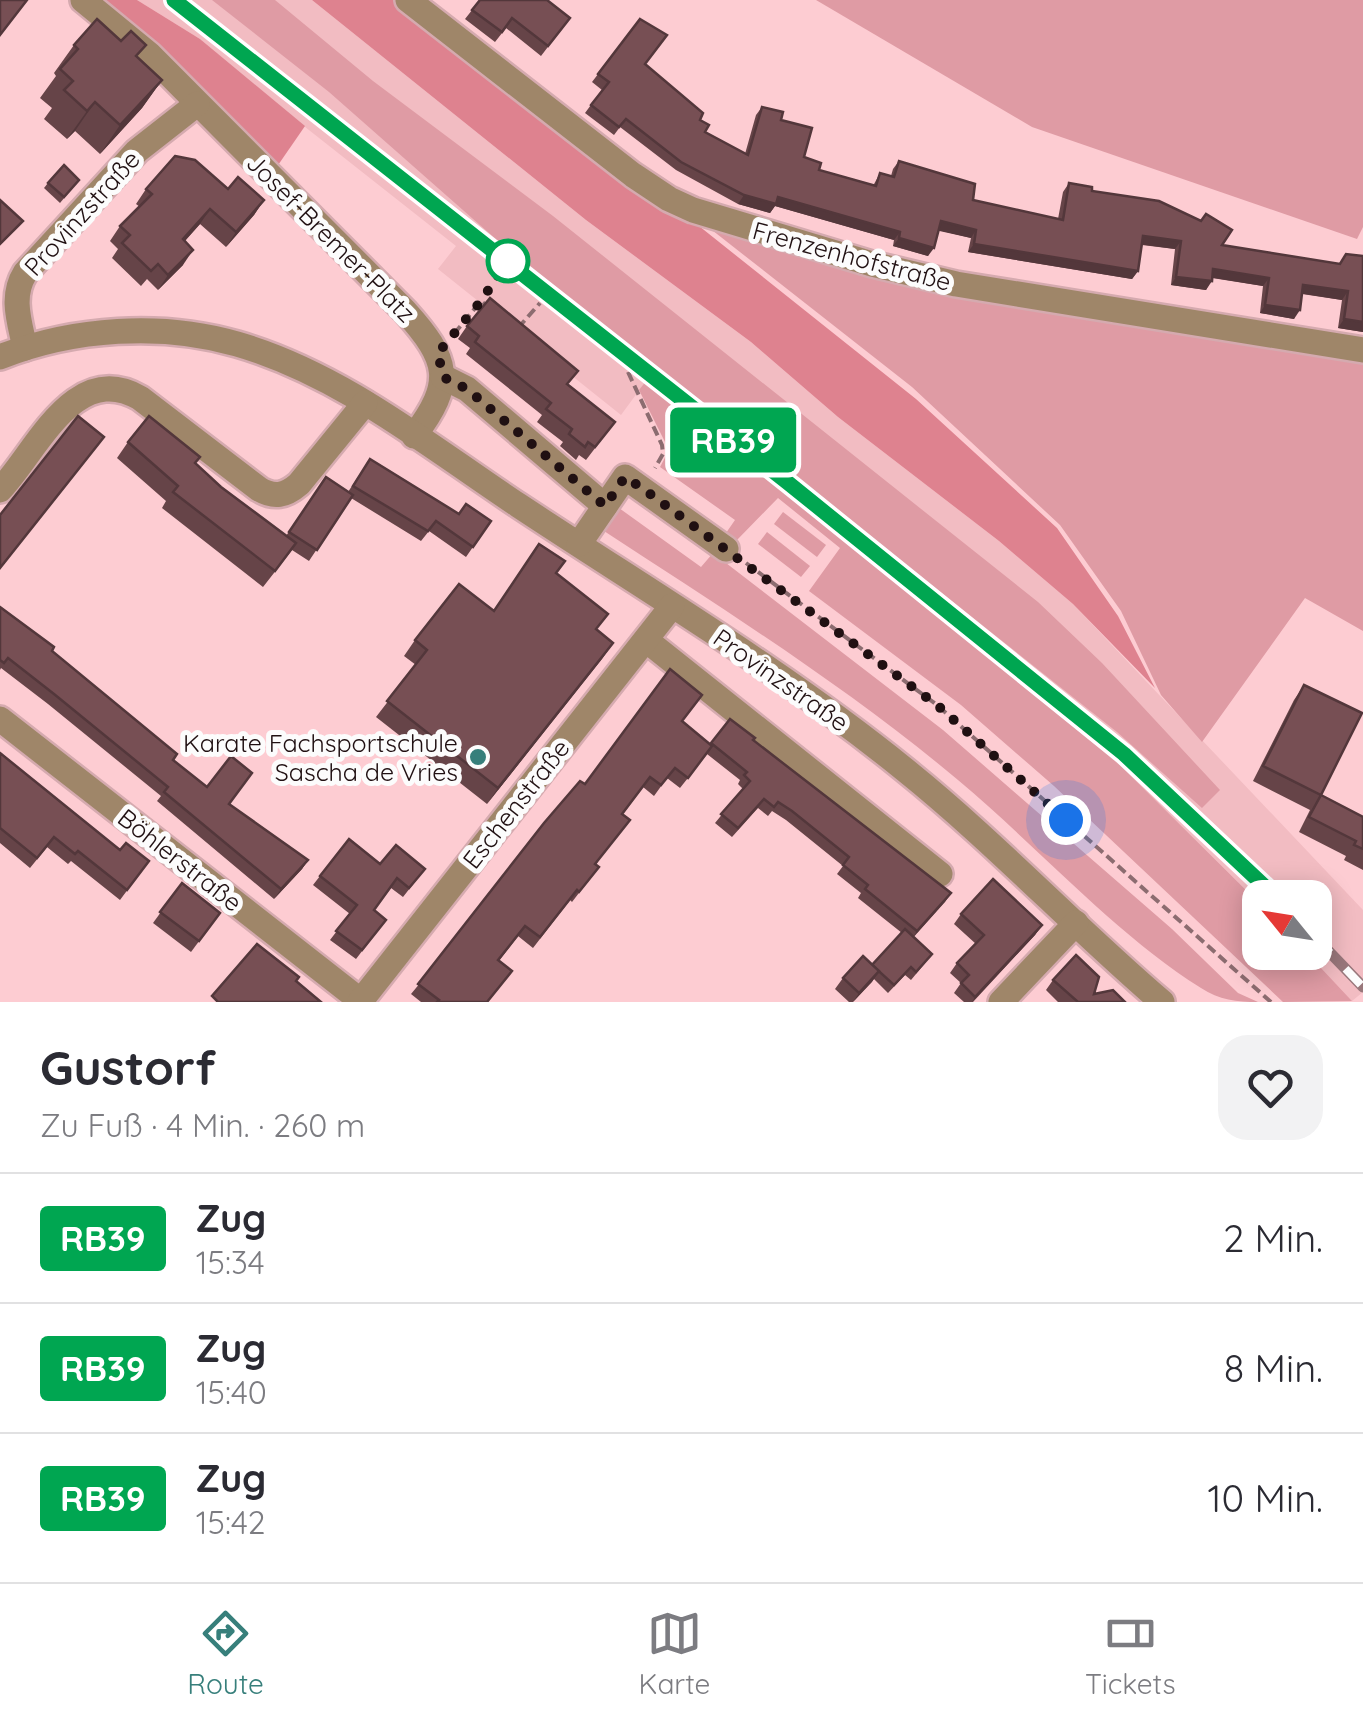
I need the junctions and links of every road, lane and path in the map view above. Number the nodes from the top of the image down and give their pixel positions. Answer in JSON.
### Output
{"nodes":[{"id":1,"x":83,"y":0,"type":"edge"},
{"id":2,"x":408,"y":0,"type":"edge"},
{"id":3,"x":198,"y":104,"type":"junction"},
{"id":4,"x":540,"y":302,"type":"dead end"},
{"id":5,"x":493,"y":310,"type":"edge"},
{"id":6,"x":505,"y":320,"type":"edge"},
{"id":7,"x":25,"y":348,"type":"junction"},
{"id":8,"x":1363,"y":350,"type":"edge"},
{"id":9,"x":0,"y":357,"type":"edge"},
{"id":10,"x":440,"y":365,"type":"junction"},
{"id":11,"x":628,"y":372,"type":"dead end"},
{"id":12,"x":365,"y":403,"type":"junction"},
{"id":13,"x":414,"y":436,"type":"junction"},
{"id":14,"x":642,"y":488,"type":"junction"},
{"id":15,"x":0,"y":490,"type":"edge"},
{"id":16,"x":605,"y":506,"type":"junction"},
{"id":17,"x":578,"y":544,"type":"junction"},
{"id":18,"x":726,"y":549,"type":"joint"},
{"id":19,"x":672,"y":606,"type":"junction"},
{"id":20,"x":646,"y":640,"type":"junction"},
{"id":21,"x":0,"y":719,"type":"edge"},
{"id":22,"x":940,"y":874,"type":"dead end"},
{"id":23,"x":1076,"y":923,"type":"junction"},
{"id":24,"x":361,"y":1001,"type":"edge"},
{"id":25,"x":1002,"y":1002,"type":"edge"},
{"id":26,"x":1162,"y":1002,"type":"edge"},
{"id":27,"x":1271,"y":1002,"type":"edge"}],
"edges":[{"from":1,"to":3,"type":"street","name":"Josef-Bremer-Platz"},
{"from":2,"to":8,"type":"street","name":"Frenzenhofstraße"},
{"from":3,"to":7,"type":"street","name":"Provinzstraße"},
{"from":3,"to":10,"type":"street","name":"Josef-Bremer-Platz"},
{"from":4,"to":6,"type":"path"},
{"from":5,"to":10,"type":"path"},
{"from":7,"to":9,"type":"street","name":"Provinzstraße"},
{"from":7,"to":12,"type":"street","name":"Provinzstraße"},
{"from":10,"to":13,"type":"street"},
{"from":10,"to":16,"type":"street","name":"Josef-Bremer-Platz"},
{"from":11,"to":14,"type":"path"},
{"from":12,"to":13,"type":"street","name":"Provinzstraße"},
{"from":12,"to":15,"type":"street"},
{"from":13,"to":17,"type":"street","name":"Provinzstraße"},
{"from":14,"to":16,"type":"street"},
{"from":14,"to":18,"type":"street"},
{"from":16,"to":17,"type":"street"},
{"from":17,"to":19,"type":"street","name":"Provinzstraße"},
{"from":18,"to":27,"type":"path"},
{"from":19,"to":20,"type":"street","name":"Eschenstraße"},
{"from":19,"to":23,"type":"street","name":"Provinzstraße"},
{"from":20,"to":22,"type":"street","name":"Provinzstraße"},
{"from":20,"to":24,"type":"street","name":"Eschenstraße"},
{"from":21,"to":24,"type":"street","name":"Böhlerstraße"},
{"from":23,"to":25,"type":"street"},
{"from":23,"to":26,"type":"street","name":"Provinzstraße"}]}
